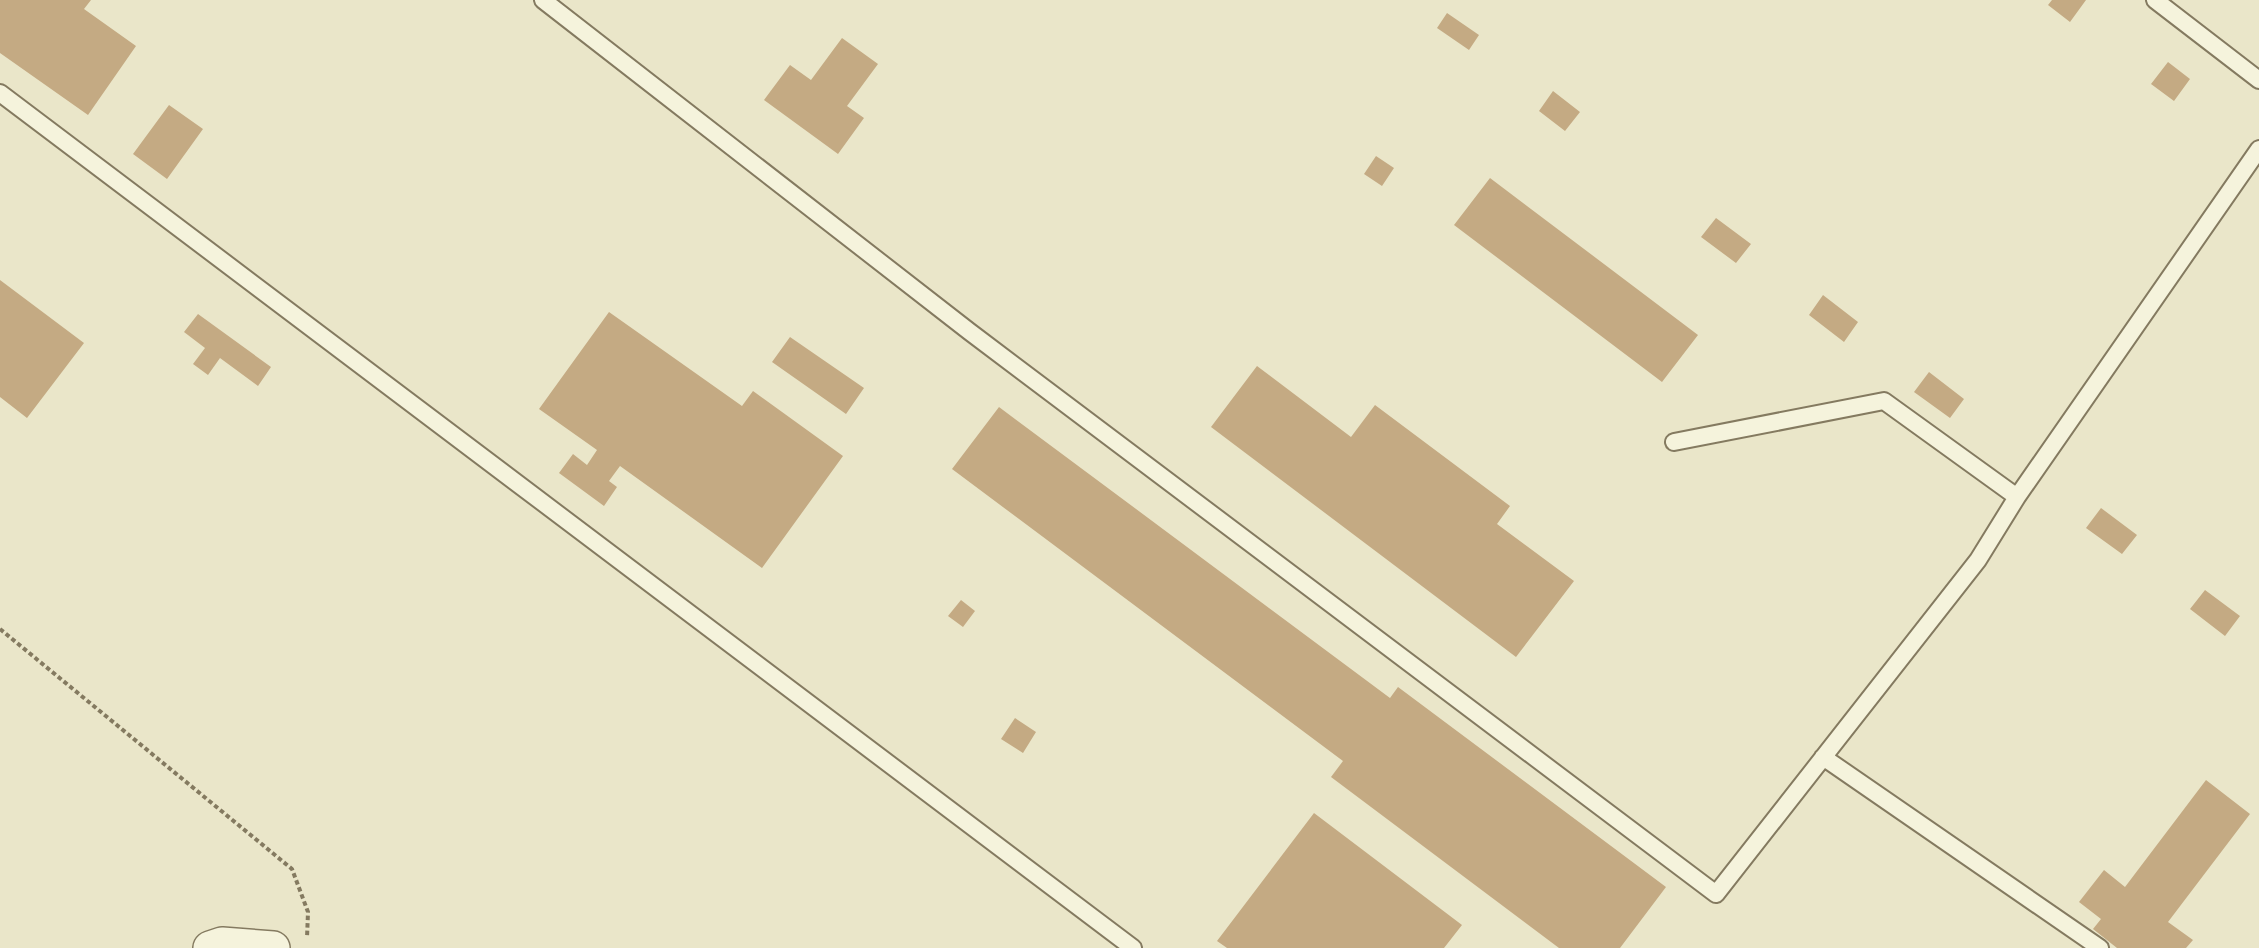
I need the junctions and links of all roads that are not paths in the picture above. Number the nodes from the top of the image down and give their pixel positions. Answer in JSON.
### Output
{"nodes":[{"id":1,"x":543,"y":0,"type":"edge"},
{"id":2,"x":2155,"y":0,"type":"edge"},
{"id":3,"x":2259,"y":80,"type":"edge"},
{"id":4,"x":0,"y":93,"type":"edge"},
{"id":5,"x":2259,"y":148,"type":"edge"},
{"id":6,"x":1674,"y":442,"type":"dead end"},
{"id":7,"x":2017,"y":497,"type":"junction"},
{"id":8,"x":1823,"y":757,"type":"junction"},
{"id":9,"x":210,"y":948,"type":"edge"},
{"id":10,"x":273,"y":948,"type":"edge"},
{"id":11,"x":1133,"y":948,"type":"edge"},
{"id":12,"x":2100,"y":948,"type":"edge"}],
"edges":[{"from":1,"to":8,"type":"lane"},
{"from":2,"to":3,"type":"lane"},
{"from":4,"to":11,"type":"lane"},
{"from":5,"to":7,"type":"lane"},
{"from":6,"to":7,"type":"lane"},
{"from":7,"to":8,"type":"lane"},
{"from":8,"to":12,"type":"lane"},
{"from":9,"to":10,"type":"street"}]}
